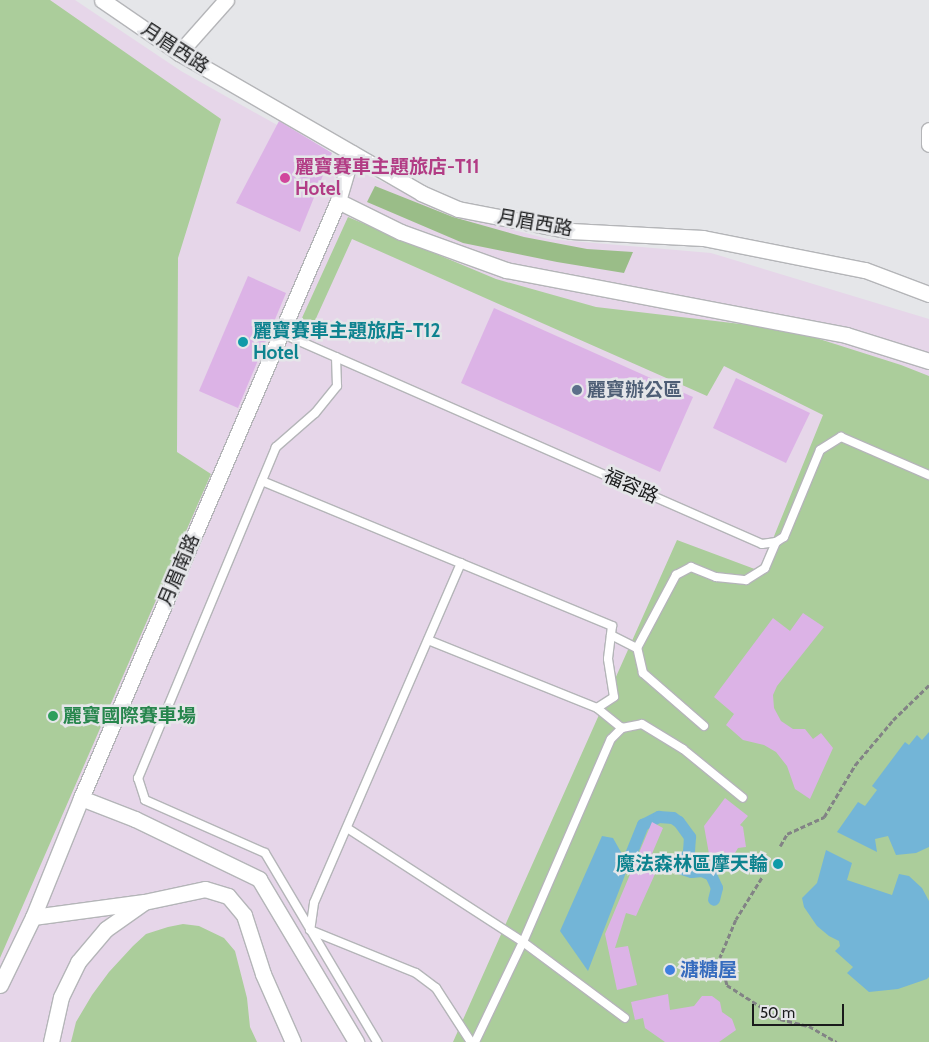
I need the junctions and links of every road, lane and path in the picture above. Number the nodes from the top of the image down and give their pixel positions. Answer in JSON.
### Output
{"nodes":[{"id":1,"x":102,"y":0,"type":"edge"},
{"id":2,"x":226,"y":0,"type":"edge"},
{"id":3,"x":179,"y":54,"type":"junction"},
{"id":4,"x":929,"y":130,"type":"edge"},
{"id":5,"x":929,"y":144,"type":"edge"},
{"id":6,"x":352,"y":153,"type":"junction"},
{"id":7,"x":338,"y":202,"type":"junction"},
{"id":8,"x":929,"y":294,"type":"edge"},
{"id":9,"x":281,"y":333,"type":"junction"},
{"id":10,"x":336,"y":357,"type":"junction"},
{"id":11,"x":929,"y":361,"type":"edge"},
{"id":12,"x":929,"y":475,"type":"edge"},
{"id":13,"x":262,"y":481,"type":"junction"},
{"id":14,"x":776,"y":542,"type":"junction"},
{"id":15,"x":460,"y":563,"type":"junction"},
{"id":16,"x":611,"y":635,"type":"junction"},
{"id":17,"x":428,"y":640,"type":"junction"},
{"id":18,"x":637,"y":648,"type":"junction"},
{"id":19,"x":929,"y":684,"type":"edge"},
{"id":20,"x":597,"y":708,"type":"junction"},
{"id":21,"x":704,"y":726,"type":"dead end"},
{"id":22,"x":622,"y":728,"type":"junction"},
{"id":23,"x":81,"y":798,"type":"junction"},
{"id":24,"x":743,"y":798,"type":"dead end"},
{"id":25,"x":347,"y":828,"type":"junction"},
{"id":26,"x":780,"y":846,"type":"dead end"},
{"id":27,"x":762,"y":878,"type":"dead end"},
{"id":28,"x":144,"y":902,"type":"junction"},
{"id":29,"x":33,"y":917,"type":"junction"},
{"id":30,"x":310,"y":930,"type":"junction"},
{"id":31,"x":523,"y":942,"type":"junction"},
{"id":32,"x":0,"y":985,"type":"edge"},
{"id":33,"x":626,"y":1018,"type":"dead end"},
{"id":34,"x":51,"y":1042,"type":"edge"},
{"id":35,"x":293,"y":1042,"type":"edge"},
{"id":36,"x":356,"y":1042,"type":"edge"},
{"id":37,"x":377,"y":1042,"type":"edge"},
{"id":38,"x":471,"y":1042,"type":"edge"},
{"id":39,"x":475,"y":1042,"type":"edge"},
{"id":40,"x":837,"y":1042,"type":"edge"}],
"edges":[{"from":1,"to":3,"type":"street","name":"月眉西路"},
{"from":2,"to":3,"type":"street"},
{"from":3,"to":6,"type":"street","name":"月眉西路"},
{"from":4,"to":5,"type":"street"},
{"from":6,"to":7,"type":"street","name":"月眉南路"},
{"from":6,"to":8,"type":"street","name":"月眉西路"},
{"from":7,"to":9,"type":"street","name":"月眉南路"},
{"from":7,"to":11,"type":"street"},
{"from":9,"to":10,"type":"lane","name":"福容路"},
{"from":9,"to":23,"type":"street","name":"月眉南路"},
{"from":10,"to":13,"type":"lane"},
{"from":10,"to":14,"type":"lane","name":"福容路"},
{"from":12,"to":14,"type":"lane"},
{"from":13,"to":15,"type":"lane"},
{"from":13,"to":30,"type":"lane"},
{"from":14,"to":18,"type":"lane"},
{"from":15,"to":16,"type":"lane"},
{"from":15,"to":17,"type":"lane"},
{"from":16,"to":18,"type":"lane"},
{"from":16,"to":20,"type":"lane"},
{"from":17,"to":20,"type":"lane"},
{"from":17,"to":25,"type":"lane"},
{"from":18,"to":21,"type":"lane"},
{"from":19,"to":26,"type":"path"},
{"from":20,"to":22,"type":"lane"},
{"from":22,"to":24,"type":"lane"},
{"from":22,"to":31,"type":"lane"},
{"from":23,"to":29,"type":"street","name":"月眉南路"},
{"from":23,"to":36,"type":"street"},
{"from":25,"to":30,"type":"lane"},
{"from":25,"to":31,"type":"lane"},
{"from":27,"to":40,"type":"path"},
{"from":28,"to":29,"type":"street"},
{"from":28,"to":34,"type":"street"},
{"from":28,"to":35,"type":"street"},
{"from":29,"to":32,"type":"street","name":"月眉南路"},
{"from":30,"to":37,"type":"lane"},
{"from":30,"to":38,"type":"lane"},
{"from":31,"to":33,"type":"lane"},
{"from":31,"to":39,"type":"lane"}]}
